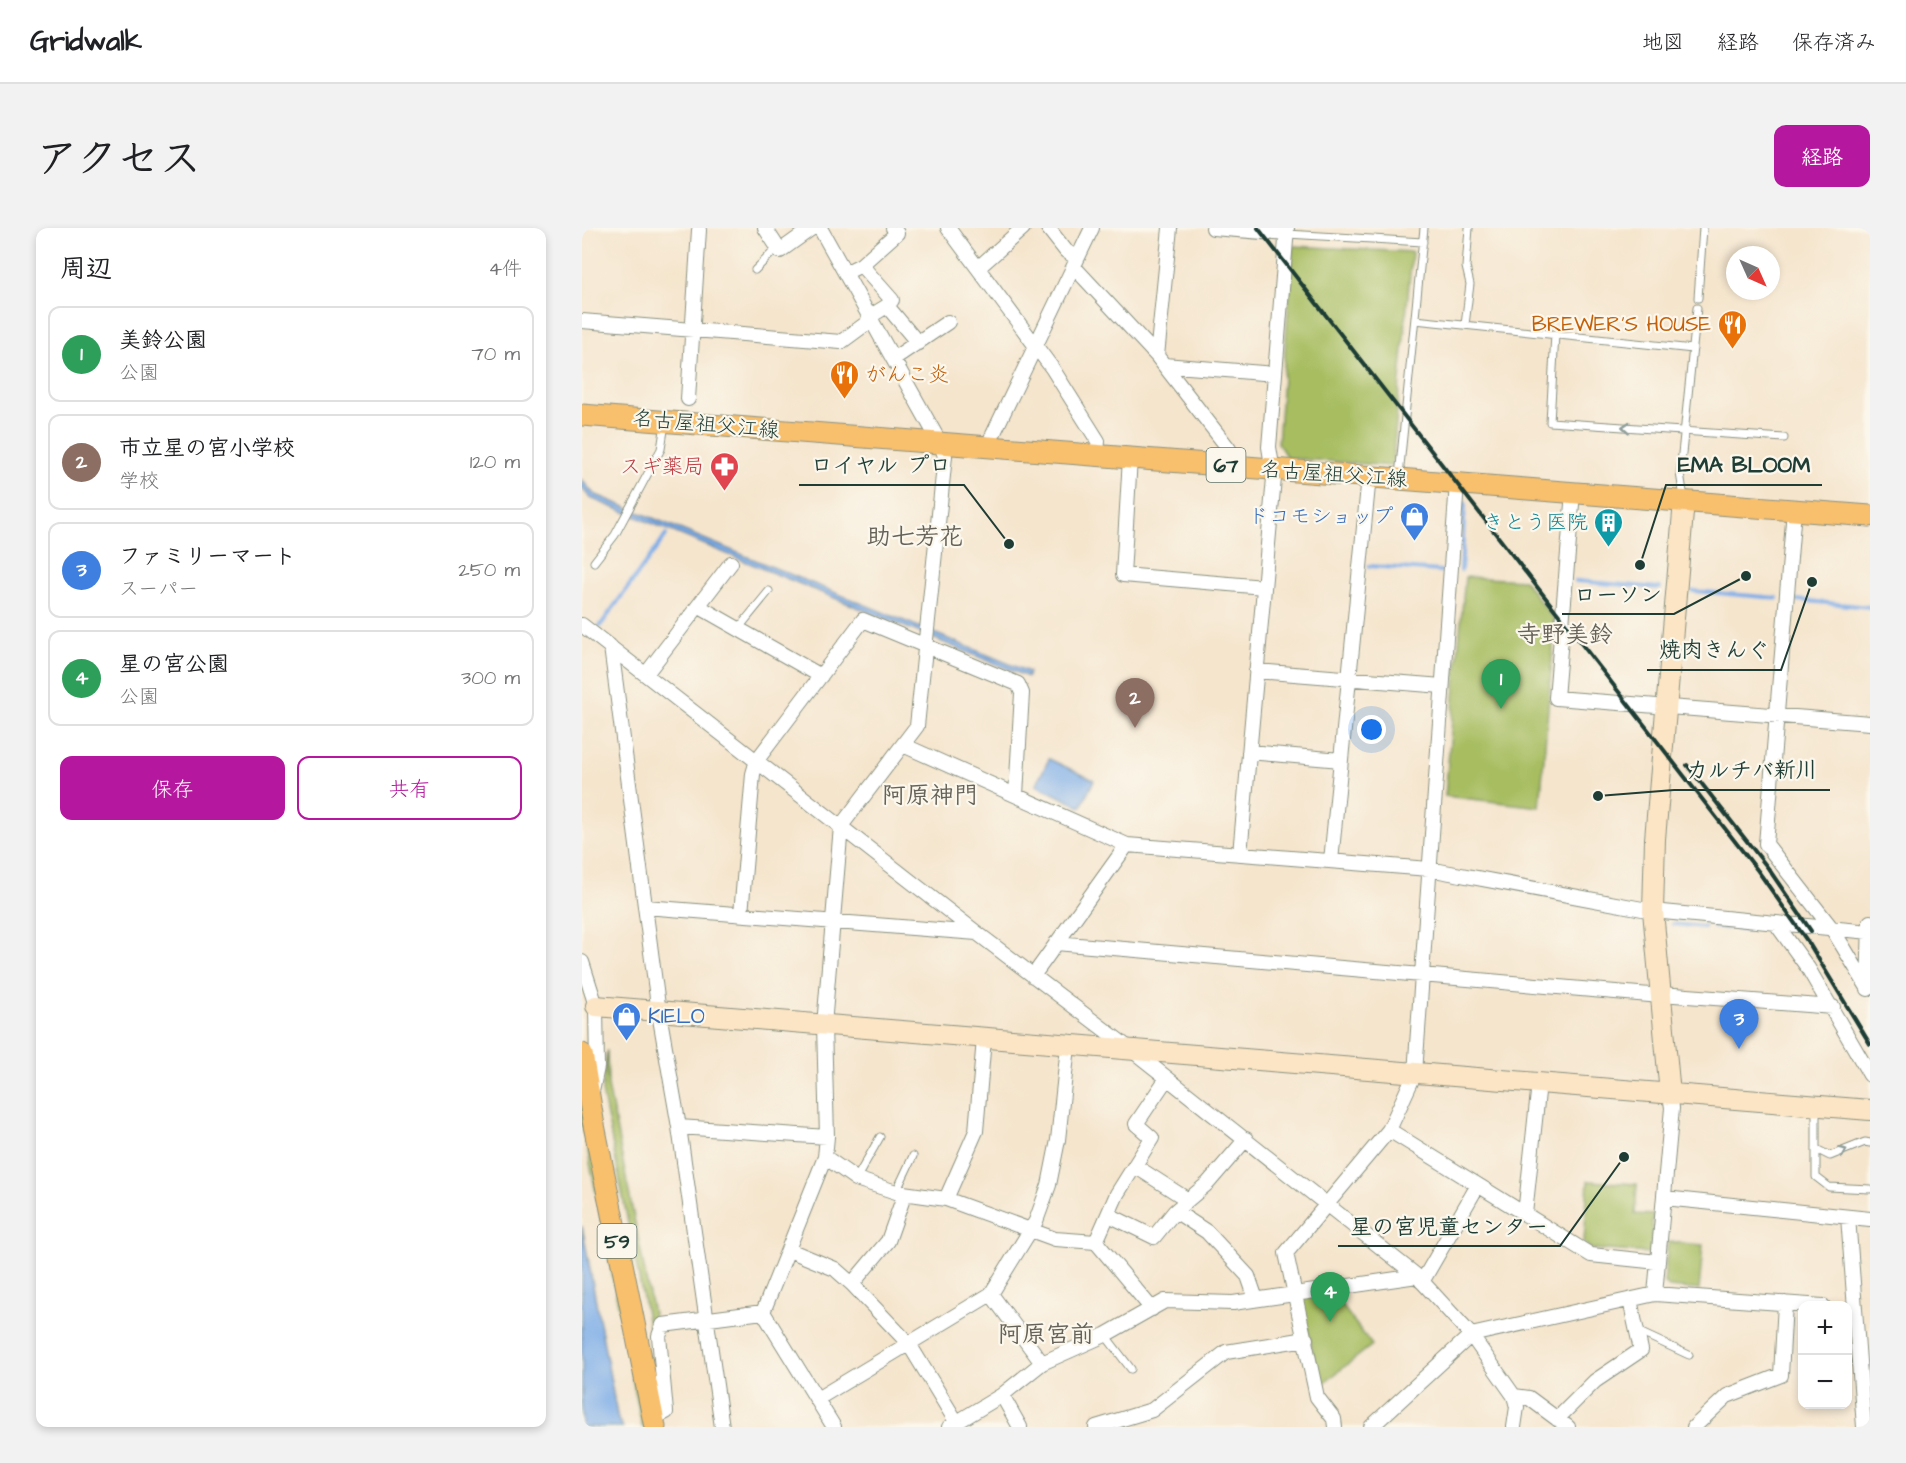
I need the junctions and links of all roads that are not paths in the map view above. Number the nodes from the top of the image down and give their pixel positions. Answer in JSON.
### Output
{"nodes":[{"id":1,"x":765,"y":228,"type":"edge"},
{"id":2,"x":812,"y":228,"type":"edge"},
{"id":3,"x":820,"y":228,"type":"edge"},
{"id":4,"x":892,"y":228,"type":"edge"},
{"id":5,"x":948,"y":228,"type":"edge"},
{"id":6,"x":1023,"y":228,"type":"edge"},
{"id":7,"x":1048,"y":228,"type":"edge"},
{"id":8,"x":1092,"y":228,"type":"edge"},
{"id":9,"x":1170,"y":228,"type":"edge"},
{"id":10,"x":1213,"y":228,"type":"edge"},
{"id":11,"x":1222,"y":228,"type":"edge"},
{"id":12,"x":1352,"y":228,"type":"edge"},
{"id":13,"x":1424,"y":228,"type":"edge"},
{"id":14,"x":1469,"y":228,"type":"edge"},
{"id":15,"x":1703,"y":228,"type":"edge"},
{"id":16,"x":696,"y":229,"type":"edge"},
{"id":17,"x":1287,"y":231,"type":"edge"},
{"id":18,"x":1351,"y":238,"type":"junction"},
{"id":19,"x":1423,"y":242,"type":"junction"},
{"id":20,"x":778,"y":247,"type":"junction"},
{"id":21,"x":1076,"y":263,"type":"junction"},
{"id":22,"x":861,"y":265,"type":"junction"},
{"id":23,"x":978,"y":268,"type":"junction"},
{"id":24,"x":755,"y":270,"type":"dead end"},
{"id":25,"x":845,"y":273,"type":"junction"},
{"id":26,"x":1698,"y":298,"type":"dead end"},
{"id":27,"x":887,"y":306,"type":"junction"},
{"id":28,"x":1697,"y":308,"type":"dead end"},
{"id":29,"x":870,"y":318,"type":"junction"},
{"id":30,"x":1415,"y":320,"type":"junction"},
{"id":31,"x":582,"y":321,"type":"edge"},
{"id":32,"x":948,"y":322,"type":"dead end"},
{"id":33,"x":1465,"y":325,"type":"junction"},
{"id":34,"x":692,"y":330,"type":"junction"},
{"id":35,"x":1555,"y":334,"type":"junction"},
{"id":36,"x":918,"y":343,"type":"junction"},
{"id":37,"x":1036,"y":347,"type":"junction"},
{"id":38,"x":1693,"y":349,"type":"junction"},
{"id":39,"x":893,"y":359,"type":"junction"},
{"id":40,"x":1160,"y":361,"type":"junction"},
{"id":41,"x":1275,"y":374,"type":"junction"},
{"id":42,"x":688,"y":399,"type":"dead end"},
{"id":43,"x":582,"y":415,"type":"edge"},
{"id":44,"x":665,"y":421,"type":"junction"},
{"id":45,"x":1684,"y":431,"type":"junction"},
{"id":46,"x":1784,"y":438,"type":"dead end"},
{"id":47,"x":940,"y":443,"type":"junction"},
{"id":48,"x":988,"y":446,"type":"junction"},
{"id":49,"x":1097,"y":455,"type":"junction"},
{"id":50,"x":1130,"y":458,"type":"junction"},
{"id":51,"x":1234,"y":466,"type":"junction"},
{"id":52,"x":1272,"y":469,"type":"junction"},
{"id":53,"x":1369,"y":476,"type":"junction"},
{"id":54,"x":1399,"y":479,"type":"junction"},
{"id":55,"x":1457,"y":483,"type":"junction"},
{"id":56,"x":1573,"y":492,"type":"junction"},
{"id":57,"x":1684,"y":501,"type":"junction"},
{"id":58,"x":1794,"y":510,"type":"junction"},
{"id":59,"x":1870,"y":516,"type":"edge"},
{"id":60,"x":594,"y":562,"type":"dead end"},
{"id":61,"x":731,"y":563,"type":"dead end"},
{"id":62,"x":1264,"y":586,"type":"junction"},
{"id":63,"x":769,"y":591,"type":"dead end"},
{"id":64,"x":698,"y":606,"type":"junction"},
{"id":65,"x":582,"y":625,"type":"edge"},
{"id":66,"x":738,"y":629,"type":"junction"},
{"id":67,"x":927,"y":644,"type":"junction"},
{"id":68,"x":611,"y":647,"type":"junction"},
{"id":69,"x":1257,"y":671,"type":"junction"},
{"id":70,"x":646,"y":674,"type":"junction"},
{"id":71,"x":821,"y":676,"type":"junction"},
{"id":72,"x":1349,"y":679,"type":"junction"},
{"id":73,"x":1442,"y":686,"type":"junction"},
{"id":74,"x":1666,"y":706,"type":"junction"},
{"id":75,"x":1777,"y":716,"type":"junction"},
{"id":76,"x":1870,"y":723,"type":"edge"},
{"id":77,"x":903,"y":745,"type":"junction"},
{"id":78,"x":1249,"y":752,"type":"junction"},
{"id":79,"x":757,"y":760,"type":"junction"},
{"id":80,"x":1341,"y":760,"type":"junction"},
{"id":81,"x":1016,"y":795,"type":"junction"},
{"id":82,"x":841,"y":826,"type":"junction"},
{"id":83,"x":1127,"y":845,"type":"junction"},
{"id":84,"x":1240,"y":854,"type":"junction"},
{"id":85,"x":1331,"y":861,"type":"junction"},
{"id":86,"x":1429,"y":869,"type":"junction"},
{"id":87,"x":645,"y":907,"type":"junction"},
{"id":88,"x":1653,"y":911,"type":"junction"},
{"id":89,"x":741,"y":914,"type":"junction"},
{"id":90,"x":832,"y":921,"type":"junction"},
{"id":91,"x":1777,"y":925,"type":"junction"},
{"id":92,"x":1870,"y":928,"type":"edge"},
{"id":93,"x":1833,"y":930,"type":"junction"},
{"id":94,"x":976,"y":933,"type":"junction"},
{"id":95,"x":1056,"y":943,"type":"junction"},
{"id":96,"x":582,"y":962,"type":"edge"},
{"id":97,"x":1422,"y":975,"type":"junction"},
{"id":98,"x":1033,"y":976,"type":"junction"},
{"id":99,"x":1869,"y":990,"type":"edge"},
{"id":100,"x":1661,"y":995,"type":"junction"},
{"id":101,"x":596,"y":1006,"type":"junction"},
{"id":102,"x":1833,"y":1007,"type":"junction"},
{"id":103,"x":659,"y":1013,"type":"junction"},
{"id":104,"x":824,"y":1025,"type":"junction"},
{"id":105,"x":984,"y":1039,"type":"junction"},
{"id":106,"x":1068,"y":1046,"type":"junction"},
{"id":107,"x":1132,"y":1051,"type":"junction"},
{"id":108,"x":582,"y":1054,"type":"edge"},
{"id":109,"x":1414,"y":1072,"type":"junction"},
{"id":110,"x":1870,"y":1075,"type":"edge"},
{"id":111,"x":1167,"y":1078,"type":"junction"},
{"id":112,"x":1539,"y":1083,"type":"junction"},
{"id":113,"x":1670,"y":1094,"type":"junction"},
{"id":114,"x":590,"y":1103,"type":"junction"},
{"id":115,"x":1816,"y":1105,"type":"junction"},
{"id":116,"x":1870,"y":1110,"type":"edge"},
{"id":117,"x":679,"y":1127,"type":"junction"},
{"id":118,"x":1389,"y":1130,"type":"junction"},
{"id":119,"x":827,"y":1137,"type":"junction"},
{"id":120,"x":880,"y":1137,"type":"dead end"},
{"id":121,"x":1246,"y":1139,"type":"junction"},
{"id":122,"x":1870,"y":1143,"type":"edge"},
{"id":123,"x":1816,"y":1149,"type":"junction"},
{"id":124,"x":913,"y":1156,"type":"dead end"},
{"id":125,"x":825,"y":1157,"type":"junction"},
{"id":126,"x":1135,"y":1166,"type":"junction"},
{"id":127,"x":856,"y":1179,"type":"junction"},
{"id":128,"x":1478,"y":1185,"type":"junction"},
{"id":129,"x":1870,"y":1189,"type":"edge"},
{"id":130,"x":901,"y":1192,"type":"junction"},
{"id":131,"x":1664,"y":1198,"type":"junction"},
{"id":132,"x":946,"y":1199,"type":"junction"},
{"id":133,"x":1188,"y":1200,"type":"junction"},
{"id":134,"x":1326,"y":1202,"type":"junction"},
{"id":135,"x":1175,"y":1211,"type":"junction"},
{"id":136,"x":1525,"y":1214,"type":"junction"},
{"id":137,"x":1109,"y":1215,"type":"junction"},
{"id":138,"x":1848,"y":1217,"type":"junction"},
{"id":139,"x":1870,"y":1219,"type":"edge"},
{"id":140,"x":1030,"y":1232,"type":"junction"},
{"id":141,"x":1096,"y":1242,"type":"junction"},
{"id":142,"x":789,"y":1250,"type":"junction"},
{"id":143,"x":1658,"y":1262,"type":"junction"},
{"id":144,"x":1419,"y":1279,"type":"junction"},
{"id":145,"x":852,"y":1284,"type":"junction"},
{"id":146,"x":1295,"y":1293,"type":"junction"},
{"id":147,"x":991,"y":1294,"type":"junction"},
{"id":148,"x":1656,"y":1294,"type":"junction"},
{"id":149,"x":1256,"y":1299,"type":"junction"},
{"id":150,"x":1630,"y":1300,"type":"junction"},
{"id":151,"x":1851,"y":1301,"type":"edge"},
{"id":152,"x":1785,"y":1303,"type":"junction"},
{"id":153,"x":1798,"y":1304,"type":"edge"},
{"id":154,"x":1852,"y":1307,"type":"edge"},
{"id":155,"x":1152,"y":1309,"type":"junction"},
{"id":156,"x":1870,"y":1310,"type":"edge"},
{"id":157,"x":764,"y":1312,"type":"junction"},
{"id":158,"x":1852,"y":1313,"type":"edge"},
{"id":159,"x":705,"y":1319,"type":"junction"},
{"id":160,"x":1637,"y":1331,"type":"junction"},
{"id":161,"x":1105,"y":1335,"type":"junction"},
{"id":162,"x":1471,"y":1335,"type":"junction"},
{"id":163,"x":1306,"y":1339,"type":"junction"},
{"id":164,"x":909,"y":1344,"type":"junction"},
{"id":165,"x":1689,"y":1355,"type":"dead end"},
{"id":166,"x":1041,"y":1363,"type":"junction"},
{"id":167,"x":1131,"y":1369,"type":"dead end"},
{"id":168,"x":1002,"y":1395,"type":"junction"},
{"id":169,"x":1514,"y":1396,"type":"junction"},
{"id":170,"x":817,"y":1399,"type":"junction"},
{"id":171,"x":1867,"y":1407,"type":"edge"},
{"id":172,"x":654,"y":1423,"type":"edge"},
{"id":173,"x":1125,"y":1423,"type":"edge"},
{"id":174,"x":1563,"y":1423,"type":"edge"},
{"id":175,"x":953,"y":1425,"type":"edge"},
{"id":176,"x":1515,"y":1426,"type":"edge"},
{"id":177,"x":722,"y":1427,"type":"edge"},
{"id":178,"x":834,"y":1427,"type":"edge"},
{"id":179,"x":1020,"y":1427,"type":"edge"},
{"id":180,"x":1096,"y":1427,"type":"edge"},
{"id":181,"x":1335,"y":1427,"type":"edge"},
{"id":182,"x":1371,"y":1427,"type":"edge"},
{"id":183,"x":1694,"y":1427,"type":"edge"},
{"id":184,"x":1864,"y":1427,"type":"edge"}],
"edges":[{"from":1,"to":20,"type":"street"},
{"from":2,"to":20,"type":"street"},
{"from":3,"to":25,"type":"street"},
{"from":4,"to":22,"type":"street"},
{"from":5,"to":23,"type":"street"},
{"from":6,"to":23,"type":"street"},
{"from":7,"to":21,"type":"street"},
{"from":8,"to":21,"type":"street"},
{"from":9,"to":40,"type":"street"},
{"from":10,"to":11,"type":"street"},
{"from":11,"to":17,"type":"street"},
{"from":12,"to":18,"type":"lane"},
{"from":13,"to":19,"type":"lane"},
{"from":14,"to":33,"type":"lane"},
{"from":15,"to":26,"type":"lane"},
{"from":16,"to":34,"type":"street"},
{"from":17,"to":18,"type":"lane"},
{"from":17,"to":41,"type":"street"},
{"from":18,"to":19,"type":"lane"},
{"from":19,"to":30,"type":"lane"},
{"from":20,"to":24,"type":"lane"},
{"from":21,"to":37,"type":"street"},
{"from":21,"to":40,"type":"street"},
{"from":22,"to":25,"type":"street"},
{"from":22,"to":27,"type":"street"},
{"from":23,"to":37,"type":"street"},
{"from":25,"to":29,"type":"street"},
{"from":27,"to":29,"type":"street"},
{"from":27,"to":36,"type":"street"},
{"from":28,"to":38,"type":"lane"},
{"from":29,"to":34,"type":"street"},
{"from":29,"to":39,"type":"street"},
{"from":30,"to":33,"type":"lane"},
{"from":30,"to":54,"type":"lane"},
{"from":31,"to":34,"type":"street"},
{"from":32,"to":36,"type":"street"},
{"from":33,"to":35,"type":"lane"},
{"from":34,"to":42,"type":"street"},
{"from":35,"to":38,"type":"lane"},
{"from":45,"to":35,"type":"lane","one_way":true},
{"from":36,"to":39,"type":"street"},
{"from":37,"to":48,"type":"street"},
{"from":37,"to":49,"type":"street"},
{"from":38,"to":45,"type":"lane"},
{"from":39,"to":47,"type":"street"},
{"from":40,"to":41,"type":"street"},
{"from":40,"to":51,"type":"street"},
{"from":41,"to":52,"type":"street"},
{"from":43,"to":44,"type":"main road","name":"名古屋祖父江線","number":"67"},
{"from":44,"to":47,"type":"main road","name":"名古屋祖父江線","number":"67"},
{"from":44,"to":60,"type":"lane"},
{"from":45,"to":46,"type":"lane"},
{"from":45,"to":57,"type":"lane"},
{"from":47,"to":48,"type":"main road","name":"名古屋祖父江線","number":"67"},
{"from":47,"to":67,"type":"street"},
{"from":48,"to":49,"type":"main road","name":"名古屋祖父江線","number":"67"},
{"from":49,"to":50,"type":"main road","name":"名古屋祖父江線","number":"67"},
{"from":50,"to":51,"type":"main road","name":"名古屋祖父江線","number":"67"},
{"from":50,"to":62,"type":"street"},
{"from":51,"to":52,"type":"main road","name":"名古屋祖父江線","number":"67"},
{"from":52,"to":53,"type":"main road","name":"名古屋祖父江線","number":"67"},
{"from":52,"to":62,"type":"street"},
{"from":53,"to":54,"type":"main road","name":"名古屋祖父江線","number":"67"},
{"from":53,"to":72,"type":"street"},
{"from":54,"to":55,"type":"main road","name":"名古屋祖父江線","number":"67"},
{"from":55,"to":56,"type":"main road","name":"名古屋祖父江線","number":"67"},
{"from":55,"to":73,"type":"street"},
{"from":56,"to":57,"type":"main road","name":"名古屋祖父江線","number":"67"},
{"from":56,"to":74,"type":"street"},
{"from":57,"to":58,"type":"main road","name":"名古屋祖父江線","number":"67"},
{"from":57,"to":74,"type":"street"},
{"from":58,"to":59,"type":"main road","name":"名古屋祖父江線","number":"67"},
{"from":58,"to":75,"type":"street"},
{"from":61,"to":64,"type":"street"},
{"from":62,"to":69,"type":"street"},
{"from":63,"to":66,"type":"lane"},
{"from":64,"to":66,"type":"street"},
{"from":64,"to":70,"type":"street"},
{"from":65,"to":68,"type":"street"},
{"from":66,"to":71,"type":"street"},
{"from":67,"to":71,"type":"street"},
{"from":67,"to":77,"type":"street"},
{"from":67,"to":81,"type":"street"},
{"from":68,"to":70,"type":"street"},
{"from":68,"to":87,"type":"street"},
{"from":69,"to":72,"type":"street"},
{"from":69,"to":78,"type":"street"},
{"from":70,"to":79,"type":"street"},
{"from":71,"to":79,"type":"street"},
{"from":72,"to":73,"type":"street"},
{"from":72,"to":80,"type":"street"},
{"from":73,"to":86,"type":"street"},
{"from":74,"to":75,"type":"street"},
{"from":74,"to":88,"type":"street"},
{"from":75,"to":76,"type":"street"},
{"from":75,"to":93,"type":"street"},
{"from":77,"to":81,"type":"street"},
{"from":77,"to":82,"type":"street"},
{"from":78,"to":80,"type":"street"},
{"from":78,"to":84,"type":"street"},
{"from":79,"to":82,"type":"street"},
{"from":79,"to":89,"type":"street"},
{"from":80,"to":85,"type":"street"},
{"from":81,"to":83,"type":"street"},
{"from":82,"to":90,"type":"street"},
{"from":82,"to":94,"type":"street"},
{"from":83,"to":84,"type":"street"},
{"from":83,"to":95,"type":"street"},
{"from":84,"to":85,"type":"street"},
{"from":85,"to":86,"type":"street"},
{"from":86,"to":88,"type":"street"},
{"from":86,"to":97,"type":"street"},
{"from":87,"to":89,"type":"street"},
{"from":87,"to":103,"type":"street"},
{"from":88,"to":91,"type":"street"},
{"from":88,"to":100,"type":"street"},
{"from":89,"to":90,"type":"street"},
{"from":90,"to":94,"type":"street"},
{"from":90,"to":104,"type":"street"},
{"from":91,"to":93,"type":"street"},
{"from":91,"to":102,"type":"street"},
{"from":92,"to":93,"type":"street"},
{"from":92,"to":99,"type":"street"},
{"from":93,"to":99,"type":"street"},
{"from":94,"to":98,"type":"street"},
{"from":95,"to":97,"type":"street"},
{"from":95,"to":98,"type":"street"},
{"from":96,"to":101,"type":"street"},
{"from":97,"to":100,"type":"street"},
{"from":97,"to":109,"type":"street"},
{"from":98,"to":107,"type":"street"},
{"from":100,"to":102,"type":"street"},
{"from":100,"to":113,"type":"street"},
{"from":101,"to":103,"type":"street"},
{"from":101,"to":114,"type":"street"},
{"from":102,"to":110,"type":"street"},
{"from":103,"to":104,"type":"street"},
{"from":103,"to":117,"type":"street"},
{"from":104,"to":105,"type":"street"},
{"from":104,"to":119,"type":"street"},
{"from":105,"to":106,"type":"street"},
{"from":105,"to":132,"type":"street"},
{"from":106,"to":107,"type":"street"},
{"from":106,"to":140,"type":"street"},
{"from":107,"to":109,"type":"street"},
{"from":107,"to":111,"type":"street"},
{"from":108,"to":114,"type":"main road","number":"59"},
{"from":109,"to":112,"type":"street"},
{"from":109,"to":118,"type":"street"},
{"from":111,"to":121,"type":"street"},
{"from":111,"to":126,"type":"street"},
{"from":112,"to":113,"type":"street"},
{"from":112,"to":136,"type":"street"},
{"from":113,"to":115,"type":"street"},
{"from":113,"to":131,"type":"street"},
{"from":114,"to":172,"type":"main road","number":"59"},
{"from":115,"to":116,"type":"street"},
{"from":115,"to":123,"type":"lane"},
{"from":117,"to":119,"type":"street"},
{"from":117,"to":159,"type":"street"},
{"from":118,"to":128,"type":"street"},
{"from":118,"to":134,"type":"street"},
{"from":119,"to":125,"type":"street"},
{"from":120,"to":127,"type":"lane"},
{"from":121,"to":133,"type":"street"},
{"from":121,"to":134,"type":"street"},
{"from":123,"to":122,"type":"lane","one_way":true},
{"from":123,"to":129,"type":"lane"},
{"from":124,"to":130,"type":"lane"},
{"from":125,"to":127,"type":"street"},
{"from":125,"to":142,"type":"street"},
{"from":126,"to":133,"type":"street"},
{"from":126,"to":137,"type":"street"},
{"from":127,"to":130,"type":"street"},
{"from":128,"to":136,"type":"street"},
{"from":128,"to":144,"type":"street"},
{"from":130,"to":132,"type":"street"},
{"from":130,"to":145,"type":"street"},
{"from":131,"to":138,"type":"street"},
{"from":131,"to":143,"type":"street"},
{"from":132,"to":140,"type":"street"},
{"from":133,"to":135,"type":"street"},
{"from":134,"to":144,"type":"street"},
{"from":134,"to":146,"type":"street"},
{"from":135,"to":137,"type":"street"},
{"from":135,"to":149,"type":"street"},
{"from":136,"to":143,"type":"street"},
{"from":137,"to":141,"type":"street"},
{"from":138,"to":139,"type":"street"},
{"from":138,"to":151,"type":"street"},
{"from":140,"to":141,"type":"street"},
{"from":140,"to":147,"type":"street"},
{"from":141,"to":155,"type":"street"},
{"from":142,"to":145,"type":"street"},
{"from":142,"to":157,"type":"street"},
{"from":143,"to":148,"type":"street"},
{"from":144,"to":146,"type":"street"},
{"from":144,"to":162,"type":"street"},
{"from":145,"to":164,"type":"street"},
{"from":146,"to":149,"type":"street"},
{"from":146,"to":163,"type":"street"},
{"from":147,"to":164,"type":"street"},
{"from":147,"to":166,"type":"street"},
{"from":148,"to":150,"type":"street"},
{"from":148,"to":152,"type":"street"},
{"from":149,"to":155,"type":"street"},
{"from":150,"to":160,"type":"street"},
{"from":150,"to":162,"type":"street"},
{"from":152,"to":153,"type":"street"},
{"from":152,"to":183,"type":"street"},
{"from":154,"to":156,"type":"street"},
{"from":155,"to":161,"type":"street"},
{"from":157,"to":159,"type":"street"},
{"from":157,"to":170,"type":"street"},
{"from":158,"to":171,"type":"street"},
{"from":159,"to":172,"type":"street"},
{"from":159,"to":177,"type":"street"},
{"from":160,"to":165,"type":"lane"},
{"from":160,"to":174,"type":"street"},
{"from":161,"to":166,"type":"street"},
{"from":161,"to":167,"type":"lane"},
{"from":162,"to":169,"type":"street"},
{"from":162,"to":182,"type":"street"},
{"from":163,"to":173,"type":"street"},
{"from":163,"to":181,"type":"street"},
{"from":164,"to":170,"type":"street"},
{"from":164,"to":175,"type":"street"},
{"from":166,"to":168,"type":"street"},
{"from":168,"to":175,"type":"street"},
{"from":168,"to":179,"type":"street"},
{"from":169,"to":174,"type":"street"},
{"from":169,"to":176,"type":"street"},
{"from":170,"to":178,"type":"street"},
{"from":171,"to":184,"type":"street"},
{"from":173,"to":180,"type":"street"}]}
